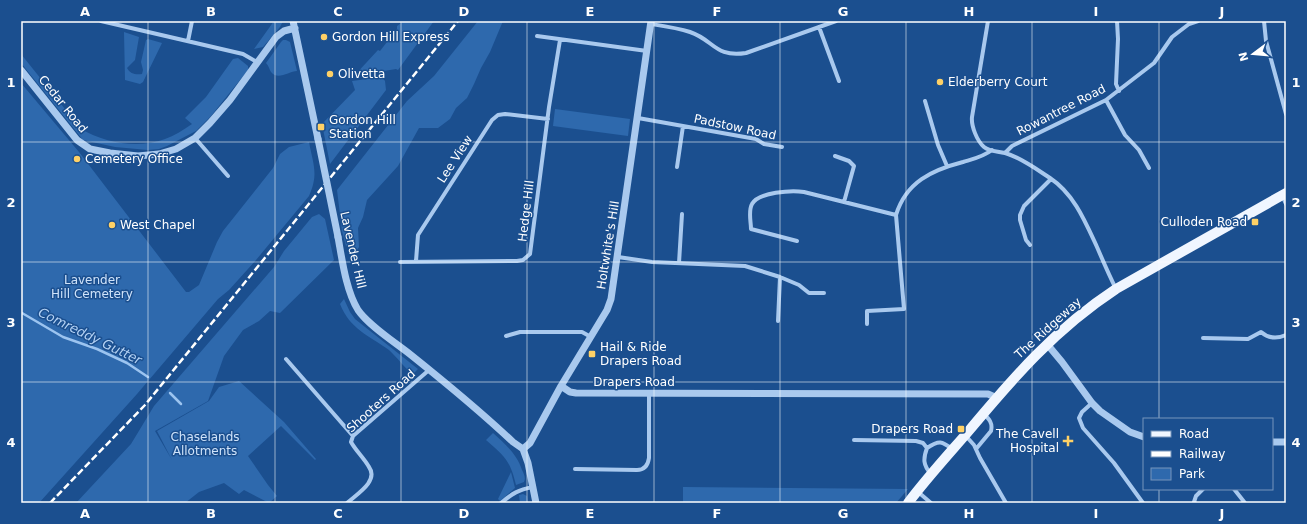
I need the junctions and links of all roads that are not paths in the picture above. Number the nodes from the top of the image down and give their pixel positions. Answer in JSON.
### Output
{"nodes":[{"id":1,"x":101,"y":21,"type":"edge"},
{"id":2,"x":192,"y":21,"type":"edge"},
{"id":3,"x":836,"y":21,"type":"edge"},
{"id":4,"x":988,"y":21,"type":"edge"},
{"id":5,"x":1117,"y":21,"type":"edge"},
{"id":6,"x":1198,"y":21,"type":"edge"},
{"id":7,"x":1264,"y":21,"type":"edge"},
{"id":8,"x":651,"y":23,"type":"edge"},
{"id":9,"x":294,"y":24,"type":"edge"},
{"id":10,"x":819,"y":27,"type":"junction"},
{"id":11,"x":537,"y":36,"type":"dead end"},
{"id":12,"x":560,"y":40,"type":"junction"},
{"id":13,"x":188,"y":41,"type":"junction"},
{"id":14,"x":647,"y":51,"type":"junction"},
{"id":15,"x":257,"y":62,"type":"junction"},
{"id":16,"x":21,"y":70,"type":"edge"},
{"id":17,"x":839,"y":81,"type":"dead end"},
{"id":18,"x":1119,"y":91,"type":"junction"},
{"id":19,"x":1106,"y":100,"type":"junction"},
{"id":20,"x":925,"y":101,"type":"dead end"},
{"id":21,"x":1286,"y":114,"type":"edge"},
{"id":22,"x":638,"y":118,"type":"junction"},
{"id":23,"x":548,"y":119,"type":"junction"},
{"id":24,"x":683,"y":126,"type":"junction"},
{"id":25,"x":195,"y":138,"type":"junction"},
{"id":26,"x":782,"y":147,"type":"dead end"},
{"id":27,"x":992,"y":150,"type":"junction"},
{"id":28,"x":1005,"y":153,"type":"junction"},
{"id":29,"x":834,"y":156,"type":"dead end"},
{"id":30,"x":947,"y":166,"type":"junction"},
{"id":31,"x":677,"y":167,"type":"dead end"},
{"id":32,"x":1148,"y":168,"type":"dead end"},
{"id":33,"x":228,"y":176,"type":"dead end"},
{"id":34,"x":1051,"y":179,"type":"junction"},
{"id":35,"x":1284,"y":197,"type":"edge"},
{"id":36,"x":844,"y":202,"type":"junction"},
{"id":37,"x":682,"y":214,"type":"dead end"},
{"id":38,"x":896,"y":215,"type":"junction"},
{"id":39,"x":797,"y":241,"type":"dead end"},
{"id":40,"x":1030,"y":245,"type":"dead end"},
{"id":41,"x":618,"y":257,"type":"junction"},
{"id":42,"x":416,"y":261,"type":"junction"},
{"id":43,"x":400,"y":262,"type":"dead end"},
{"id":44,"x":679,"y":263,"type":"junction"},
{"id":45,"x":780,"y":277,"type":"junction"},
{"id":46,"x":1116,"y":289,"type":"junction"},
{"id":47,"x":824,"y":293,"type":"dead end"},
{"id":48,"x":778,"y":321,"type":"dead end"},
{"id":49,"x":867,"y":324,"type":"dead end"},
{"id":50,"x":1286,"y":335,"type":"edge"},
{"id":51,"x":506,"y":336,"type":"dead end"},
{"id":52,"x":591,"y":337,"type":"junction"},
{"id":53,"x":1203,"y":338,"type":"dead end"},
{"id":54,"x":1047,"y":344,"type":"junction"},
{"id":55,"x":286,"y":359,"type":"dead end"},
{"id":56,"x":429,"y":370,"type":"junction"},
{"id":57,"x":561,"y":386,"type":"junction"},
{"id":58,"x":649,"y":393,"type":"junction"},
{"id":59,"x":997,"y":398,"type":"junction"},
{"id":60,"x":1092,"y":403,"type":"junction"},
{"id":61,"x":983,"y":414,"type":"junction"},
{"id":62,"x":965,"y":435,"type":"junction"},
{"id":63,"x":353,"y":436,"type":"junction"},
{"id":64,"x":1143,"y":437,"type":"edge"},
{"id":65,"x":854,"y":440,"type":"dead end"},
{"id":66,"x":1273,"y":442,"type":"edge"},
{"id":67,"x":1286,"y":442,"type":"edge"},
{"id":68,"x":928,"y":448,"type":"junction"},
{"id":69,"x":523,"y":449,"type":"junction"},
{"id":70,"x":952,"y":449,"type":"junction"},
{"id":71,"x":976,"y":449,"type":"junction"},
{"id":72,"x":575,"y":469,"type":"dead end"},
{"id":73,"x":931,"y":474,"type":"junction"},
{"id":74,"x":533,"y":487,"type":"junction"},
{"id":75,"x":1202,"y":490,"type":"edge"},
{"id":76,"x":1235,"y":490,"type":"edge"},
{"id":77,"x":917,"y":491,"type":"junction"},
{"id":78,"x":347,"y":503,"type":"edge"},
{"id":79,"x":502,"y":503,"type":"edge"},
{"id":80,"x":536,"y":503,"type":"edge"},
{"id":81,"x":908,"y":503,"type":"edge"},
{"id":82,"x":931,"y":503,"type":"edge"},
{"id":83,"x":1006,"y":503,"type":"edge"},
{"id":84,"x":1144,"y":503,"type":"edge"},
{"id":85,"x":1195,"y":503,"type":"edge"},
{"id":86,"x":1245,"y":503,"type":"edge"}],
"edges":[{"from":1,"to":13,"type":"street"},
{"from":2,"to":13,"type":"street"},
{"from":3,"to":10,"type":"street"},
{"from":4,"to":27,"type":"street"},
{"from":5,"to":18,"type":"street"},
{"from":6,"to":18,"type":"street","name":"Rowantree Road"},
{"from":7,"to":21,"type":"street"},
{"from":8,"to":10,"type":"street"},
{"from":8,"to":14,"type":"street","name":"Holtwhite's Hill"},
{"from":9,"to":15,"type":"street"},
{"from":9,"to":56,"type":"street","name":"Lavender Hill","bridge":true},
{"from":10,"to":17,"type":"street"},
{"from":11,"to":12,"type":"street"},
{"from":12,"to":14,"type":"street"},
{"from":12,"to":23,"type":"street","name":"Hedge Hill"},
{"from":13,"to":15,"type":"street"},
{"from":14,"to":22,"type":"street","name":"Holtwhite's Hill"},
{"from":15,"to":25,"type":"street"},
{"from":16,"to":25,"type":"street","name":"Cedar Road"},
{"from":18,"to":19,"type":"street","name":"Rowantree Road"},
{"from":19,"to":28,"type":"street","name":"Rowantree Road"},
{"from":19,"to":32,"type":"street"},
{"from":20,"to":30,"type":"street"},
{"from":22,"to":24,"type":"street","name":"Padstow Road"},
{"from":22,"to":41,"type":"street","name":"Holtwhite's Hill"},
{"from":23,"to":42,"type":"street","name":"Lee View"},
{"from":23,"to":42,"type":"street","name":"Hedge Hill"},
{"from":24,"to":26,"type":"street","name":"Padstow Road"},
{"from":24,"to":31,"type":"street","name":"Padstow Road"},
{"from":25,"to":33,"type":"street"},
{"from":27,"to":28,"type":"street"},
{"from":27,"to":30,"type":"street"},
{"from":28,"to":34,"type":"street"},
{"from":29,"to":36,"type":"street"},
{"from":30,"to":38,"type":"street"},
{"from":34,"to":40,"type":"street"},
{"from":34,"to":46,"type":"street"},
{"from":35,"to":46,"type":"main road","name":"The Ridgeway"},
{"from":36,"to":38,"type":"street"},
{"from":36,"to":39,"type":"street"},
{"from":37,"to":44,"type":"street"},
{"from":38,"to":49,"type":"street"},
{"from":41,"to":44,"type":"street"},
{"from":41,"to":52,"type":"street","name":"Holtwhite's Hill"},
{"from":42,"to":43,"type":"street","name":"Hedge Hill"},
{"from":44,"to":45,"type":"street"},
{"from":45,"to":47,"type":"street"},
{"from":45,"to":48,"type":"street"},
{"from":46,"to":54,"type":"main road","name":"The Ridgeway"},
{"from":50,"to":53,"type":"street"},
{"from":51,"to":52,"type":"street"},
{"from":52,"to":57,"type":"street","name":"Holtwhite's Hill"},
{"from":54,"to":59,"type":"main road","name":"The Ridgeway"},
{"from":54,"to":60,"type":"street"},
{"from":55,"to":63,"type":"street"},
{"from":56,"to":63,"type":"street","name":"Shooters Road"},
{"from":56,"to":69,"type":"street","name":"Lavender Hill"},
{"from":57,"to":58,"type":"street","name":"Drapers Road"},
{"from":57,"to":69,"type":"street","name":"Holtwhite's Hill"},
{"from":58,"to":59,"type":"street","name":"Drapers Road"},
{"from":58,"to":72,"type":"street"},
{"from":59,"to":61,"type":"main road","name":"The Ridgeway"},
{"from":60,"to":64,"type":"street"},
{"from":60,"to":84,"type":"street"},
{"from":61,"to":62,"type":"main road","name":"The Ridgeway"},
{"from":61,"to":71,"type":"street"},
{"from":62,"to":70,"type":"main road","name":"The Ridgeway"},
{"from":62,"to":71,"type":"street"},
{"from":63,"to":78,"type":"street","name":"Shooters Road"},
{"from":65,"to":68,"type":"street"},
{"from":66,"to":67,"type":"street"},
{"from":68,"to":70,"type":"street"},
{"from":68,"to":73,"type":"street"},
{"from":69,"to":74,"type":"street"},
{"from":70,"to":73,"type":"main road","name":"The Ridgeway"},
{"from":71,"to":83,"type":"street"},
{"from":73,"to":77,"type":"main road","name":"The Ridgeway"},
{"from":74,"to":79,"type":"street"},
{"from":74,"to":80,"type":"street"},
{"from":75,"to":85,"type":"street"},
{"from":76,"to":86,"type":"street"},
{"from":77,"to":81,"type":"main road","name":"The Ridgeway"},
{"from":77,"to":82,"type":"street"}]}
